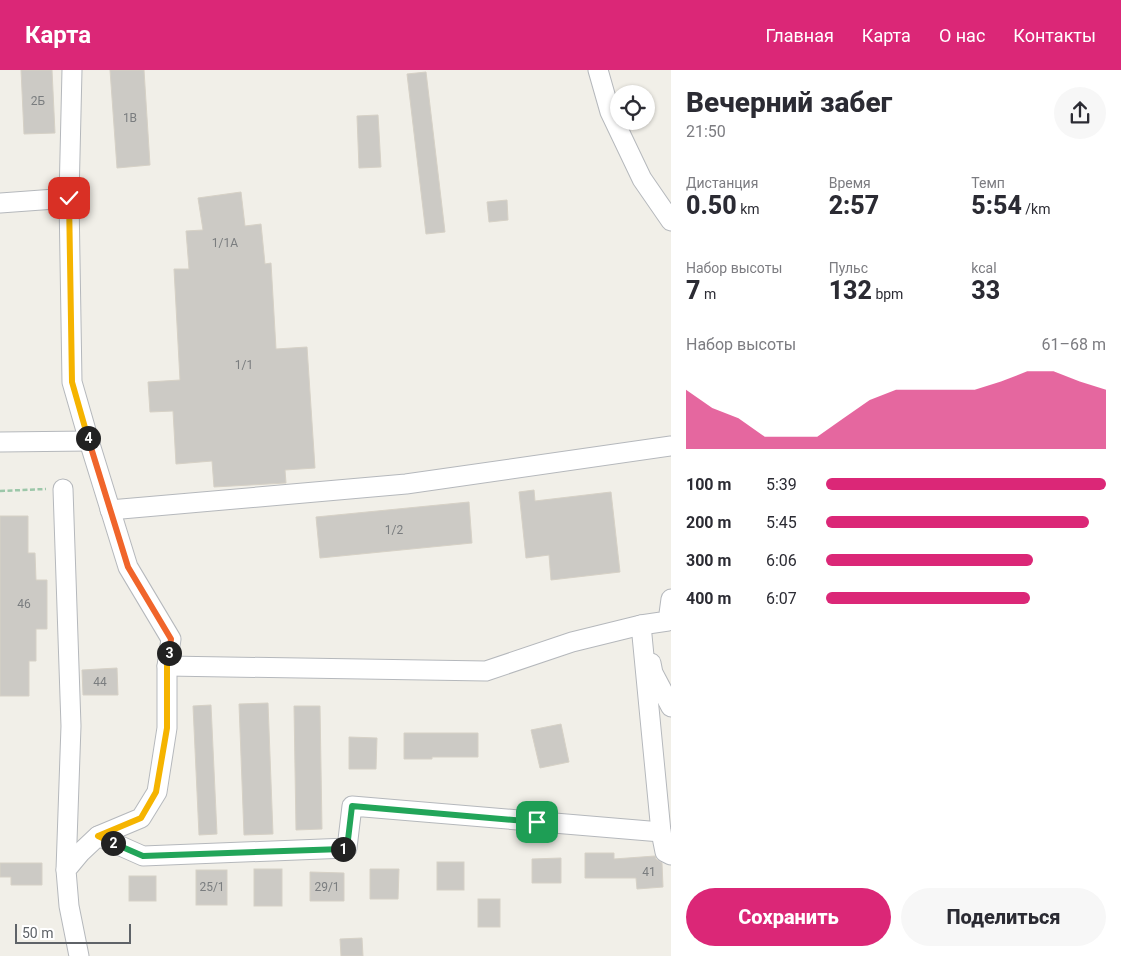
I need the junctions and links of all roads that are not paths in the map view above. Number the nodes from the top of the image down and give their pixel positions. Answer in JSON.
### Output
{"nodes":[{"id":1,"x":72,"y":70,"type":"edge"},
{"id":2,"x":598,"y":70,"type":"edge"},
{"id":3,"x":69,"y":198,"type":"junction"},
{"id":4,"x":2,"y":206,"type":"edge"},
{"id":5,"x":671,"y":221,"type":"edge"},
{"id":6,"x":89,"y":441,"type":"junction"},
{"id":7,"x":0,"y":442,"type":"edge"},
{"id":8,"x":671,"y":446,"type":"edge"},
{"id":9,"x":63,"y":489,"type":"dead end"},
{"id":10,"x":110,"y":510,"type":"junction"},
{"id":11,"x":671,"y":599,"type":"edge"},
{"id":12,"x":670,"y":623,"type":"edge"},
{"id":13,"x":641,"y":625,"type":"junction"},
{"id":14,"x":167,"y":666,"type":"junction"},
{"id":15,"x":671,"y":707,"type":"edge"},
{"id":16,"x":661,"y":832,"type":"junction"},
{"id":17,"x":98,"y":836,"type":"junction"},
{"id":18,"x":671,"y":855,"type":"edge"},
{"id":19,"x":66,"y":870,"type":"junction"},
{"id":20,"x":79,"y":956,"type":"edge"}],
"edges":[{"from":1,"to":3,"type":"street"},
{"from":2,"to":5,"type":"street"},
{"from":3,"to":4,"type":"street"},
{"from":3,"to":6,"type":"street"},
{"from":6,"to":7,"type":"street"},
{"from":6,"to":10,"type":"street"},
{"from":8,"to":10,"type":"street"},
{"from":9,"to":19,"type":"street"},
{"from":10,"to":14,"type":"street"},
{"from":11,"to":12,"type":"street"},
{"from":12,"to":13,"type":"street"},
{"from":13,"to":14,"type":"street"},
{"from":13,"to":15,"type":"street"},
{"from":13,"to":16,"type":"street"},
{"from":14,"to":17,"type":"street"},
{"from":16,"to":17,"type":"street"},
{"from":16,"to":18,"type":"street"},
{"from":17,"to":19,"type":"street"},
{"from":19,"to":20,"type":"street"}]}
